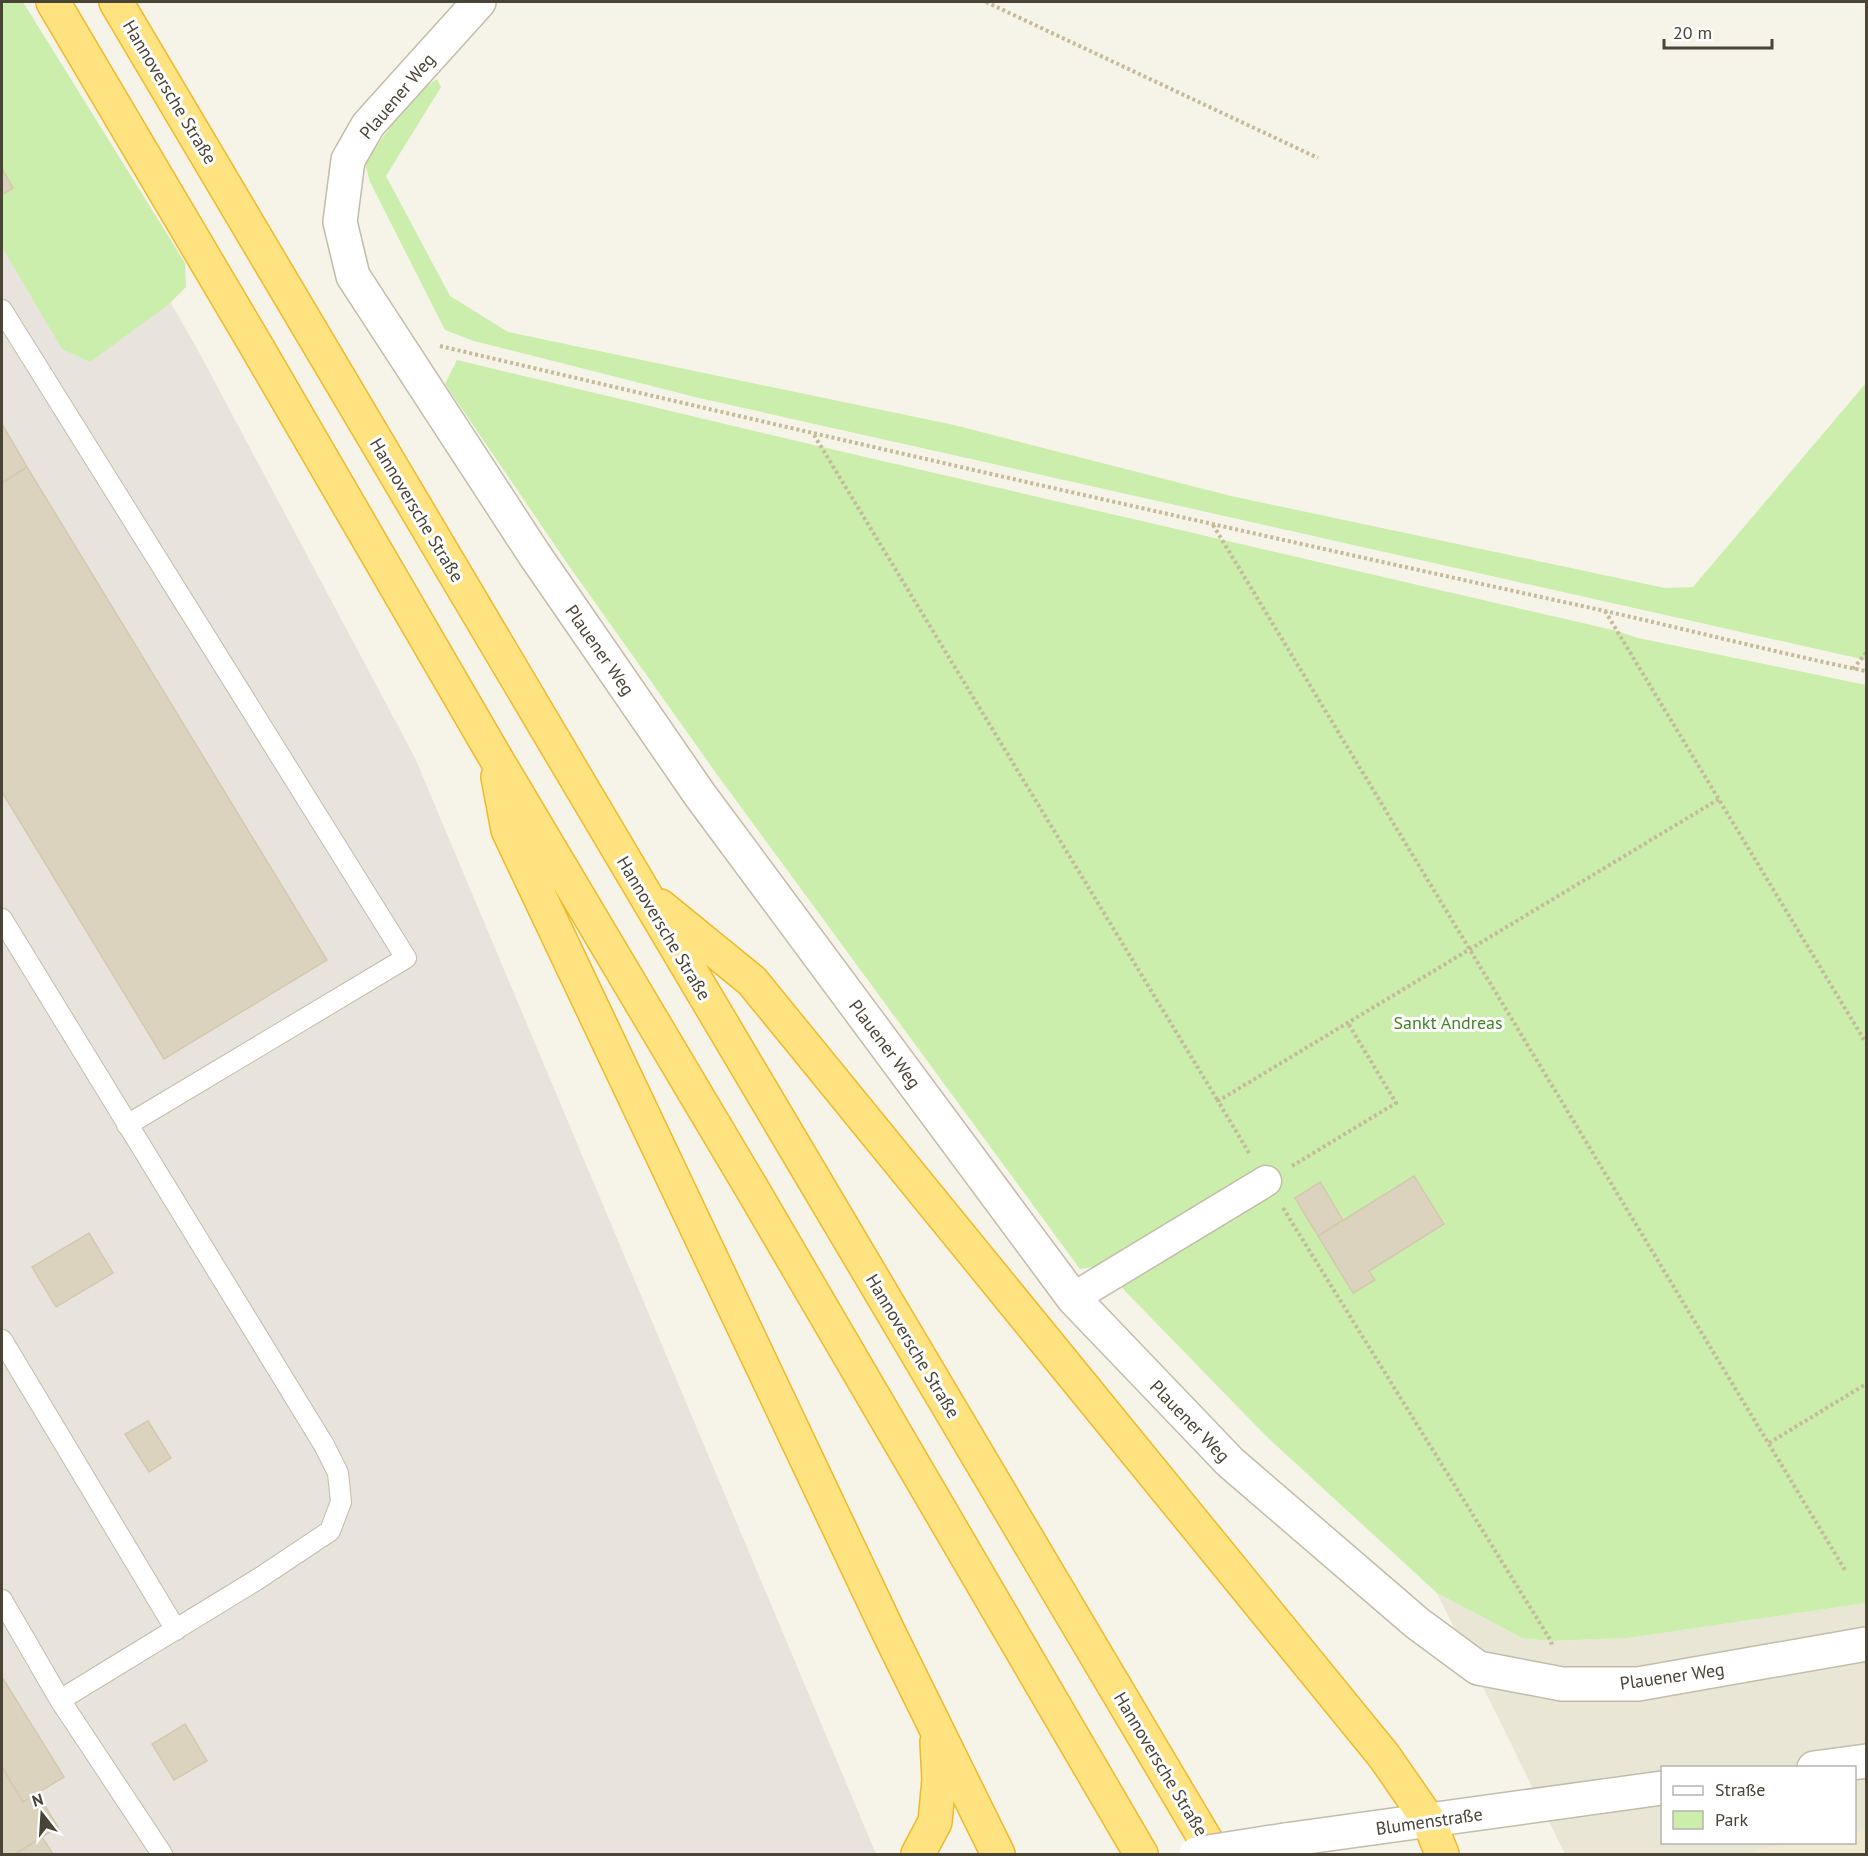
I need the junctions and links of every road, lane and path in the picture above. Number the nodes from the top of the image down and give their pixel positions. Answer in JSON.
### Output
{"nodes":[{"id":1,"x":53,"y":2,"type":"edge"},
{"id":2,"x":116,"y":2,"type":"edge"},
{"id":3,"x":480,"y":2,"type":"edge"},
{"id":4,"x":986,"y":2,"type":"edge"},
{"id":5,"x":1318,"y":158,"type":"dead end"},
{"id":6,"x":2,"y":310,"type":"edge"},
{"id":7,"x":390,"y":334,"type":"junction"},
{"id":8,"x":814,"y":434,"type":"junction"},
{"id":9,"x":1213,"y":525,"type":"junction"},
{"id":10,"x":1605,"y":611,"type":"junction"},
{"id":11,"x":1866,"y":653,"type":"edge"},
{"id":12,"x":1853,"y":669,"type":"junction"},
{"id":13,"x":1866,"y":671,"type":"edge"},
{"id":14,"x":494,"y":755,"type":"junction"},
{"id":15,"x":1719,"y":799,"type":"junction"},
{"id":16,"x":642,"y":891,"type":"junction"},
{"id":17,"x":2,"y":919,"type":"edge"},
{"id":18,"x":1470,"y":949,"type":"junction"},
{"id":19,"x":1348,"y":1023,"type":"junction"},
{"id":20,"x":1866,"y":1043,"type":"edge"},
{"id":21,"x":1218,"y":1101,"type":"junction"},
{"id":22,"x":127,"y":1125,"type":"junction"},
{"id":23,"x":1266,"y":1181,"type":"junction"},
{"id":24,"x":1073,"y":1298,"type":"junction"},
{"id":25,"x":2,"y":1340,"type":"edge"},
{"id":26,"x":1866,"y":1384,"type":"edge"},
{"id":27,"x":1769,"y":1443,"type":"junction"},
{"id":28,"x":1845,"y":1570,"type":"dead end"},
{"id":29,"x":2,"y":1600,"type":"edge"},
{"id":30,"x":176,"y":1630,"type":"junction"},
{"id":31,"x":1866,"y":1644,"type":"edge"},
{"id":32,"x":1562,"y":1684,"type":"junction"},
{"id":33,"x":60,"y":1700,"type":"junction"},
{"id":34,"x":936,"y":1728,"type":"junction"},
{"id":35,"x":1866,"y":1761,"type":"edge"},
{"id":36,"x":1823,"y":1766,"type":"edge"},
{"id":37,"x":1661,"y":1788,"type":"edge"},
{"id":38,"x":1429,"y":1821,"type":"junction"},
{"id":39,"x":162,"y":1854,"type":"edge"},
{"id":40,"x":918,"y":1854,"type":"edge"},
{"id":41,"x":998,"y":1854,"type":"edge"},
{"id":42,"x":1141,"y":1854,"type":"edge"},
{"id":43,"x":1196,"y":1854,"type":"edge"},
{"id":44,"x":1215,"y":1854,"type":"edge"},
{"id":45,"x":1442,"y":1854,"type":"edge"}],
"edges":[{"from":1,"to":14,"type":"highway"},
{"from":2,"to":16,"type":"highway","name":"Hannoversche Straße"},
{"from":3,"to":7,"type":"street","name":"Plauener Weg"},
{"from":4,"to":5,"type":"path"},
{"from":6,"to":22,"type":"lane"},
{"from":7,"to":8,"type":"path"},
{"from":7,"to":24,"type":"street","name":"Plauener Weg"},
{"from":8,"to":9,"type":"path"},
{"from":8,"to":21,"type":"path"},
{"from":9,"to":10,"type":"path"},
{"from":9,"to":18,"type":"path"},
{"from":10,"to":12,"type":"path"},
{"from":10,"to":15,"type":"path"},
{"from":11,"to":12,"type":"path"},
{"from":12,"to":13,"type":"path"},
{"from":14,"to":34,"type":"highway"},
{"from":14,"to":42,"type":"highway"},
{"from":15,"to":18,"type":"path"},
{"from":15,"to":20,"type":"path"},
{"from":16,"to":38,"type":"highway"},
{"from":16,"to":44,"type":"highway","name":"Hannoversche Straße"},
{"from":17,"to":22,"type":"lane"},
{"from":18,"to":19,"type":"path"},
{"from":18,"to":27,"type":"path"},
{"from":19,"to":21,"type":"path"},
{"from":19,"to":23,"type":"path"},
{"from":21,"to":23,"type":"path"},
{"from":22,"to":30,"type":"lane"},
{"from":23,"to":24,"type":"street"},
{"from":23,"to":32,"type":"path"},
{"from":24,"to":32,"type":"street","name":"Plauener Weg"},
{"from":25,"to":30,"type":"lane"},
{"from":26,"to":27,"type":"path"},
{"from":27,"to":28,"type":"path"},
{"from":29,"to":33,"type":"lane"},
{"from":30,"to":33,"type":"lane"},
{"from":31,"to":32,"type":"street","name":"Plauener Weg"},
{"from":33,"to":39,"type":"lane"},
{"from":34,"to":40,"type":"highway"},
{"from":34,"to":41,"type":"highway"},
{"from":35,"to":36,"type":"street"},
{"from":37,"to":38,"type":"street","name":"Blumenstraße"},
{"from":38,"to":43,"type":"street","name":"Blumenstraße","bridge":true},
{"from":38,"to":45,"type":"highway"}]}
